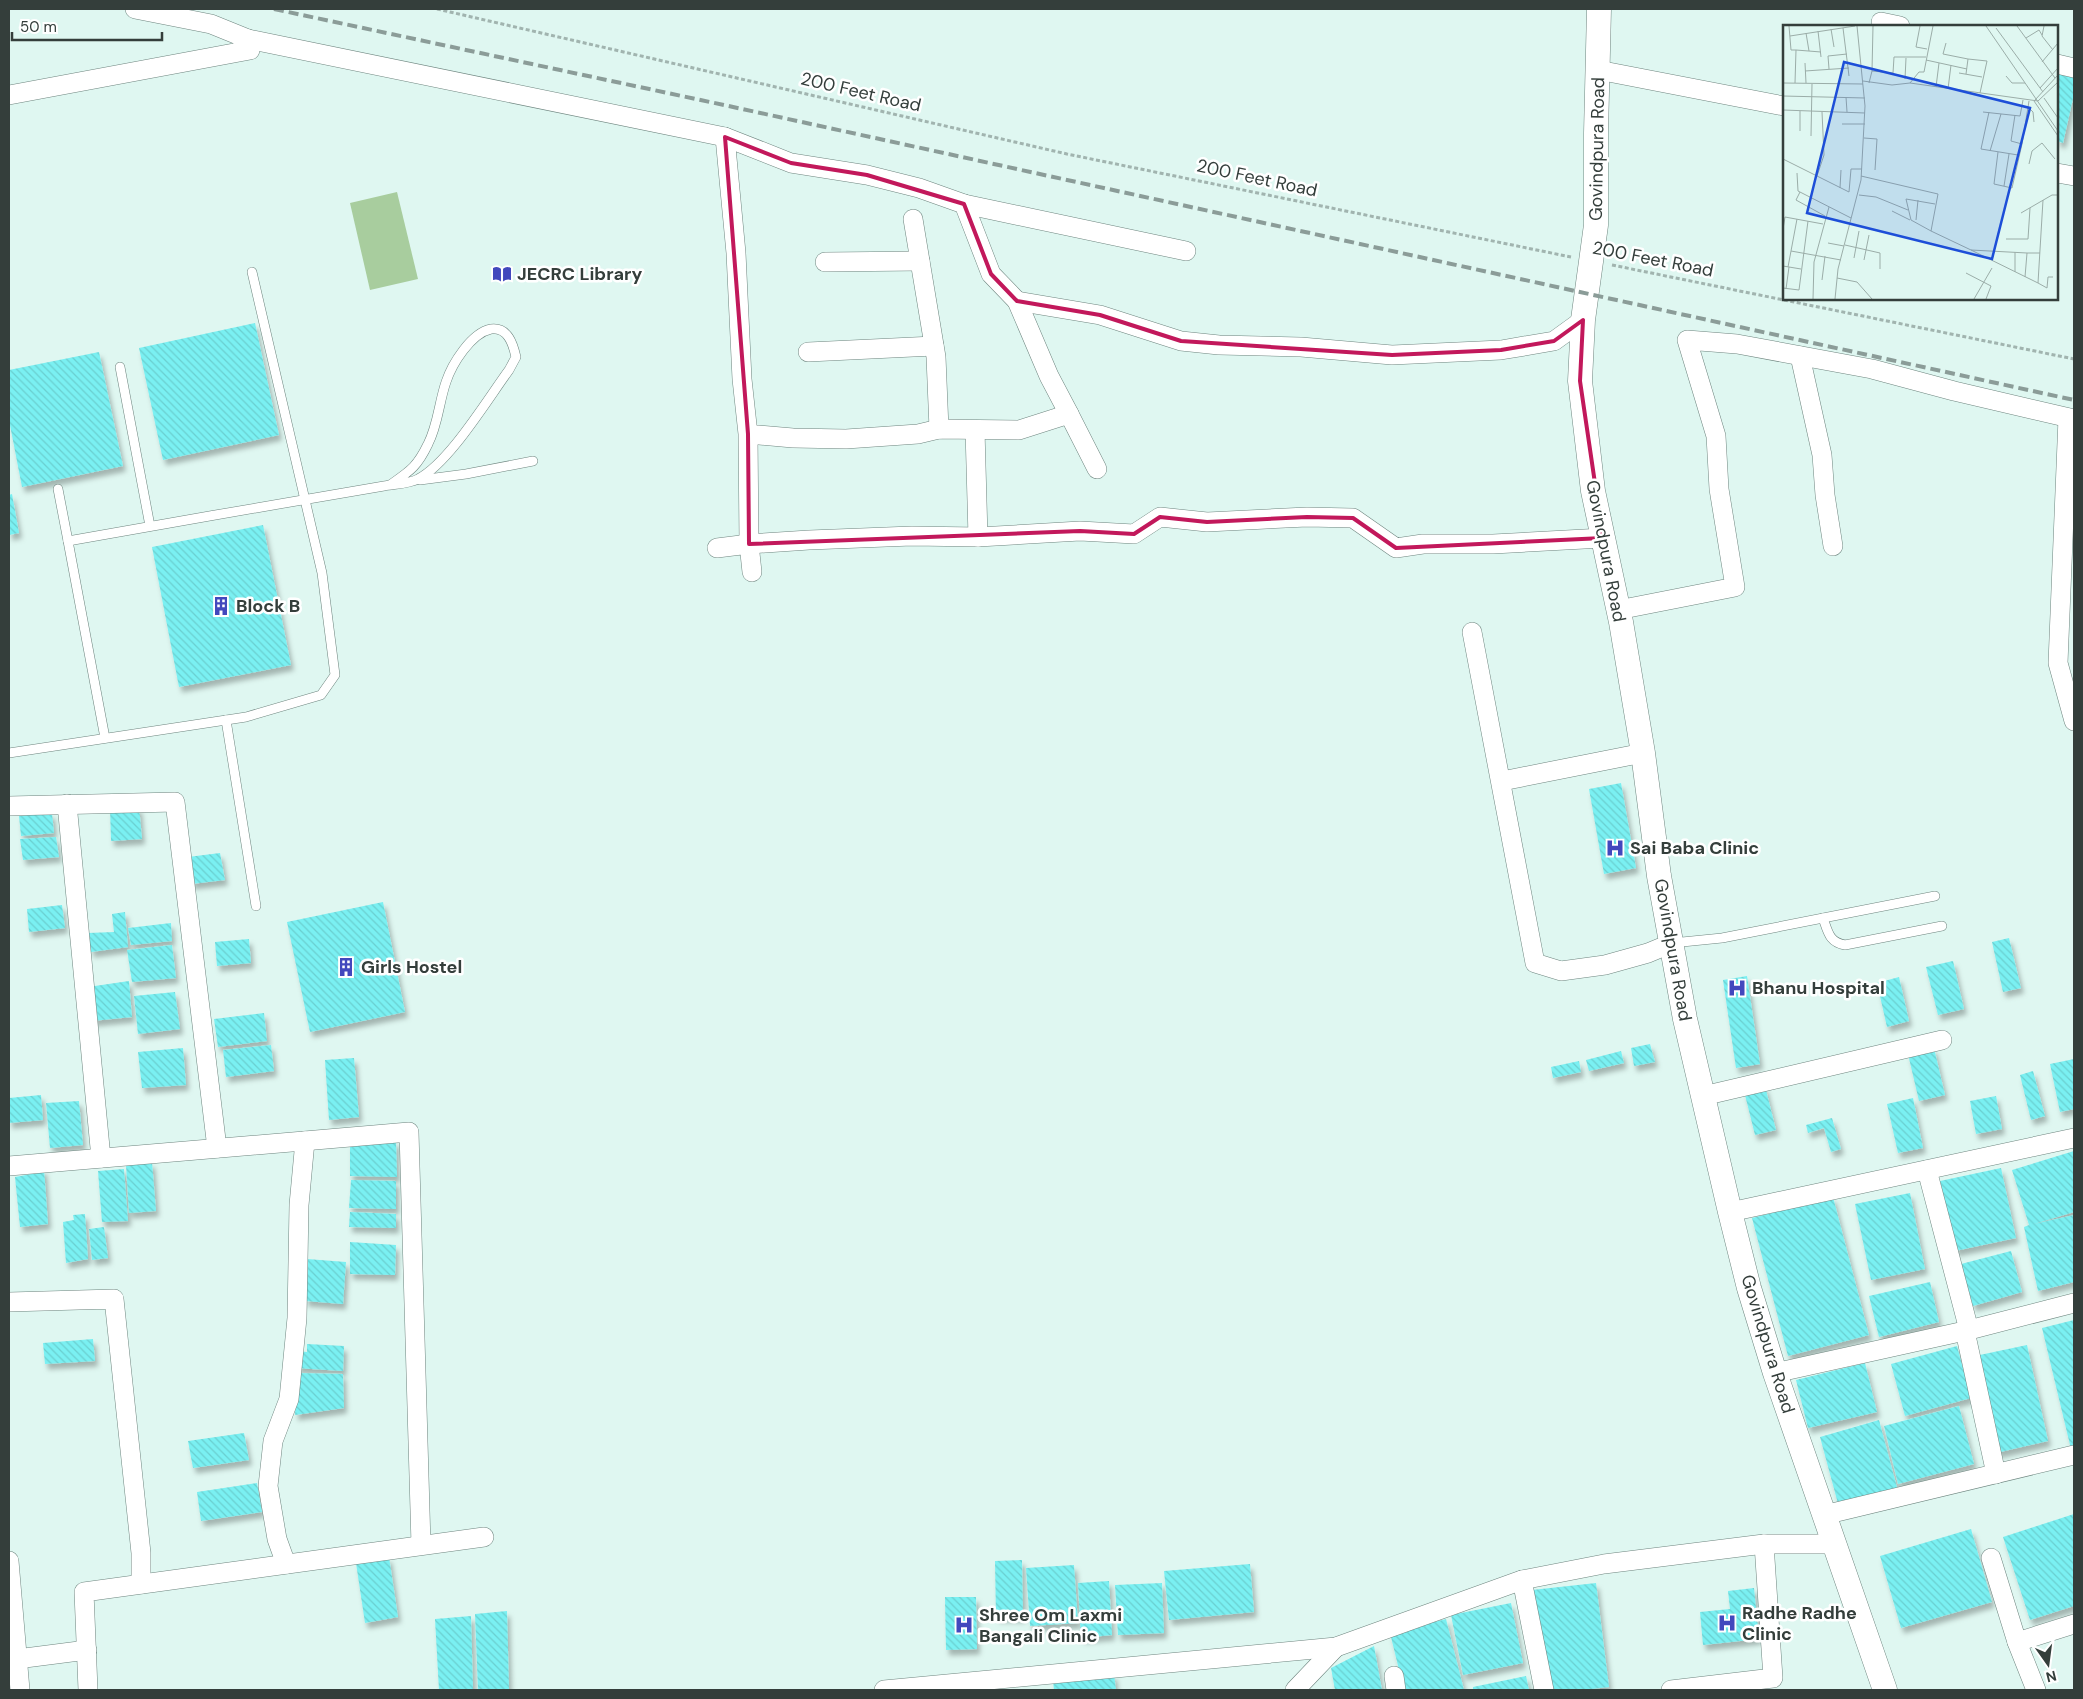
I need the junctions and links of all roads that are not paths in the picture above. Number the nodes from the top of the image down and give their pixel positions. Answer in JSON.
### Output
{"nodes":[{"id":1,"x":135,"y":9,"type":"edge"},
{"id":2,"x":1599,"y":9,"type":"edge"},
{"id":3,"x":1881,"y":19,"type":"edge"},
{"id":4,"x":1897,"y":25,"type":"edge"},
{"id":5,"x":248,"y":39,"type":"junction"},
{"id":6,"x":2058,"y":64,"type":"edge"},
{"id":7,"x":2074,"y":68,"type":"edge"},
{"id":8,"x":1598,"y":70,"type":"junction"},
{"id":9,"x":9,"y":95,"type":"edge"},
{"id":10,"x":1783,"y":106,"type":"edge"},
{"id":11,"x":725,"y":137,"type":"junction"},
{"id":12,"x":2058,"y":173,"type":"edge"},
{"id":13,"x":2074,"y":176,"type":"edge"},
{"id":14,"x":964,"y":204,"type":"junction"},
{"id":15,"x":913,"y":219,"type":"dead end"},
{"id":16,"x":1186,"y":252,"type":"dead end"},
{"id":17,"x":920,"y":261,"type":"junction"},
{"id":18,"x":825,"y":262,"type":"dead end"},
{"id":19,"x":252,"y":272,"type":"dead end"},
{"id":20,"x":1016,"y":301,"type":"junction"},
{"id":21,"x":1583,"y":320,"type":"junction"},
{"id":22,"x":934,"y":346,"type":"junction"},
{"id":23,"x":808,"y":352,"type":"dead end"},
{"id":24,"x":1800,"y":356,"type":"junction"},
{"id":25,"x":120,"y":367,"type":"dead end"},
{"id":26,"x":1069,"y":414,"type":"junction"},
{"id":27,"x":2071,"y":419,"type":"edge"},
{"id":28,"x":939,"y":429,"type":"junction"},
{"id":29,"x":975,"y":430,"type":"junction"},
{"id":30,"x":748,"y":434,"type":"junction"},
{"id":31,"x":533,"y":461,"type":"dead end"},
{"id":32,"x":1097,"y":469,"type":"dead end"},
{"id":33,"x":417,"y":480,"type":"junction"},
{"id":34,"x":390,"y":485,"type":"junction"},
{"id":35,"x":58,"y":489,"type":"dead end"},
{"id":36,"x":306,"y":500,"type":"junction"},
{"id":37,"x":150,"y":526,"type":"junction"},
{"id":38,"x":978,"y":537,"type":"junction"},
{"id":39,"x":1603,"y":538,"type":"junction"},
{"id":40,"x":68,"y":542,"type":"junction"},
{"id":41,"x":749,"y":544,"type":"junction"},
{"id":42,"x":1833,"y":546,"type":"dead end"},
{"id":43,"x":717,"y":548,"type":"dead end"},
{"id":44,"x":752,"y":572,"type":"dead end"},
{"id":45,"x":1618,"y":610,"type":"junction"},
{"id":46,"x":1472,"y":632,"type":"dead end"},
{"id":47,"x":226,"y":720,"type":"junction"},
{"id":48,"x":2074,"y":721,"type":"edge"},
{"id":49,"x":105,"y":738,"type":"junction"},
{"id":50,"x":9,"y":753,"type":"edge"},
{"id":51,"x":1643,"y":753,"type":"junction"},
{"id":52,"x":1502,"y":781,"type":"junction"},
{"id":53,"x":67,"y":804,"type":"junction"},
{"id":54,"x":9,"y":806,"type":"edge"},
{"id":55,"x":1935,"y":896,"type":"dead end"},
{"id":56,"x":256,"y":906,"type":"dead end"},
{"id":57,"x":1823,"y":918,"type":"junction"},
{"id":58,"x":1942,"y":926,"type":"dead end"},
{"id":59,"x":1672,"y":943,"type":"junction"},
{"id":60,"x":1942,"y":1040,"type":"dead end"},
{"id":61,"x":1703,"y":1096,"type":"junction"},
{"id":62,"x":2074,"y":1138,"type":"edge"},
{"id":63,"x":305,"y":1141,"type":"junction"},
{"id":64,"x":217,"y":1148,"type":"junction"},
{"id":65,"x":100,"y":1158,"type":"junction"},
{"id":66,"x":9,"y":1166,"type":"edge"},
{"id":67,"x":1926,"y":1170,"type":"junction"},
{"id":68,"x":1730,"y":1212,"type":"junction"},
{"id":69,"x":9,"y":1302,"type":"edge"},
{"id":70,"x":2074,"y":1303,"type":"edge"},
{"id":71,"x":1967,"y":1330,"type":"junction"},
{"id":72,"x":1775,"y":1373,"type":"junction"},
{"id":73,"x":2074,"y":1455,"type":"edge"},
{"id":74,"x":1996,"y":1474,"type":"junction"},
{"id":75,"x":1824,"y":1515,"type":"junction"},
{"id":76,"x":484,"y":1536,"type":"dead end"},
{"id":77,"x":1764,"y":1544,"type":"junction"},
{"id":78,"x":1835,"y":1544,"type":"junction"},
{"id":79,"x":422,"y":1545,"type":"junction"},
{"id":80,"x":1990,"y":1558,"type":"dead end"},
{"id":81,"x":9,"y":1560,"type":"edge"},
{"id":82,"x":286,"y":1564,"type":"junction"},
{"id":83,"x":1522,"y":1580,"type":"junction"},
{"id":84,"x":141,"y":1584,"type":"junction"},
{"id":85,"x":2074,"y":1624,"type":"edge"},
{"id":86,"x":2017,"y":1642,"type":"junction"},
{"id":87,"x":1336,"y":1647,"type":"junction"},
{"id":88,"x":87,"y":1650,"type":"junction"},
{"id":89,"x":17,"y":1659,"type":"junction"},
{"id":90,"x":1046,"y":1682,"type":"edge"},
{"id":91,"x":1773,"y":1684,"type":"edge"},
{"id":92,"x":916,"y":1689,"type":"edge"},
{"id":93,"x":20,"y":1690,"type":"edge"},
{"id":94,"x":88,"y":1690,"type":"edge"},
{"id":95,"x":884,"y":1690,"type":"edge"},
{"id":96,"x":1295,"y":1690,"type":"edge"},
{"id":97,"x":1544,"y":1690,"type":"edge"},
{"id":98,"x":1671,"y":1690,"type":"edge"},
{"id":99,"x":1885,"y":1690,"type":"edge"},
{"id":100,"x":2036,"y":1690,"type":"edge"}],
"edges":[{"from":1,"to":5,"type":"street"},
{"from":2,"to":8,"type":"street","name":"Govindpura Road"},
{"from":3,"to":4,"type":"street"},
{"from":5,"to":9,"type":"street"},
{"from":5,"to":11,"type":"street"},
{"from":6,"to":7,"type":"street"},
{"from":8,"to":10,"type":"street"},
{"from":8,"to":21,"type":"street","name":"Govindpura Road"},
{"from":11,"to":14,"type":"street"},
{"from":11,"to":30,"type":"street"},
{"from":12,"to":13,"type":"street"},
{"from":14,"to":16,"type":"street"},
{"from":14,"to":20,"type":"street"},
{"from":15,"to":17,"type":"street"},
{"from":17,"to":18,"type":"street"},
{"from":17,"to":22,"type":"street"},
{"from":19,"to":36,"type":"lane"},
{"from":20,"to":21,"type":"street"},
{"from":20,"to":26,"type":"street"},
{"from":21,"to":39,"type":"street","name":"Govindpura Road"},
{"from":22,"to":23,"type":"street"},
{"from":22,"to":28,"type":"street"},
{"from":24,"to":27,"type":"street"},
{"from":24,"to":42,"type":"street"},
{"from":24,"to":45,"type":"street"},
{"from":25,"to":37,"type":"lane"},
{"from":26,"to":29,"type":"street"},
{"from":26,"to":32,"type":"street"},
{"from":27,"to":48,"type":"street"},
{"from":28,"to":29,"type":"street"},
{"from":28,"to":30,"type":"street"},
{"from":29,"to":38,"type":"street"},
{"from":30,"to":41,"type":"street"},
{"from":31,"to":33,"type":"lane"},
{"from":33,"to":34,"type":"lane"},
{"from":33,"to":34,"type":"lane"},
{"from":34,"to":36,"type":"lane"},
{"from":35,"to":40,"type":"lane"},
{"from":36,"to":37,"type":"lane"},
{"from":36,"to":47,"type":"lane"},
{"from":37,"to":40,"type":"lane"},
{"from":38,"to":39,"type":"street"},
{"from":38,"to":41,"type":"street"},
{"from":39,"to":45,"type":"street","name":"Govindpura Road"},
{"from":40,"to":49,"type":"lane"},
{"from":41,"to":43,"type":"street"},
{"from":41,"to":44,"type":"street"},
{"from":45,"to":51,"type":"street","name":"Govindpura Road"},
{"from":46,"to":52,"type":"street"},
{"from":47,"to":49,"type":"lane"},
{"from":47,"to":56,"type":"lane"},
{"from":49,"to":50,"type":"lane"},
{"from":51,"to":52,"type":"street"},
{"from":51,"to":59,"type":"street","name":"Govindpura Road"},
{"from":52,"to":59,"type":"street"},
{"from":53,"to":54,"type":"street"},
{"from":53,"to":64,"type":"street"},
{"from":53,"to":65,"type":"street"},
{"from":55,"to":57,"type":"lane"},
{"from":57,"to":58,"type":"lane"},
{"from":57,"to":59,"type":"lane"},
{"from":59,"to":61,"type":"street","name":"Govindpura Road"},
{"from":60,"to":61,"type":"street"},
{"from":61,"to":68,"type":"street","name":"Govindpura Road"},
{"from":62,"to":67,"type":"street"},
{"from":63,"to":64,"type":"street"},
{"from":63,"to":79,"type":"street"},
{"from":63,"to":82,"type":"street"},
{"from":64,"to":65,"type":"street"},
{"from":65,"to":66,"type":"street"},
{"from":67,"to":68,"type":"street"},
{"from":67,"to":71,"type":"street"},
{"from":68,"to":72,"type":"street","name":"Govindpura Road"},
{"from":69,"to":84,"type":"street"},
{"from":70,"to":71,"type":"street"},
{"from":71,"to":72,"type":"street"},
{"from":71,"to":74,"type":"street"},
{"from":72,"to":75,"type":"street","name":"Govindpura Road"},
{"from":73,"to":74,"type":"street"},
{"from":74,"to":75,"type":"street"},
{"from":75,"to":78,"type":"street","name":"Govindpura Road"},
{"from":76,"to":79,"type":"street"},
{"from":77,"to":78,"type":"street"},
{"from":77,"to":83,"type":"street"},
{"from":77,"to":91,"type":"street"},
{"from":78,"to":99,"type":"street","name":"Govindpura Road"},
{"from":79,"to":82,"type":"street"},
{"from":80,"to":86,"type":"street"},
{"from":81,"to":89,"type":"street"},
{"from":82,"to":84,"type":"street"},
{"from":83,"to":87,"type":"street"},
{"from":83,"to":97,"type":"street"},
{"from":84,"to":88,"type":"street"},
{"from":85,"to":86,"type":"street"},
{"from":86,"to":100,"type":"street"},
{"from":87,"to":90,"type":"street"},
{"from":87,"to":96,"type":"street"},
{"from":88,"to":89,"type":"street"},
{"from":88,"to":94,"type":"street"},
{"from":89,"to":93,"type":"street"},
{"from":90,"to":92,"type":"street"},
{"from":91,"to":98,"type":"street"},
{"from":92,"to":95,"type":"street"}]}
